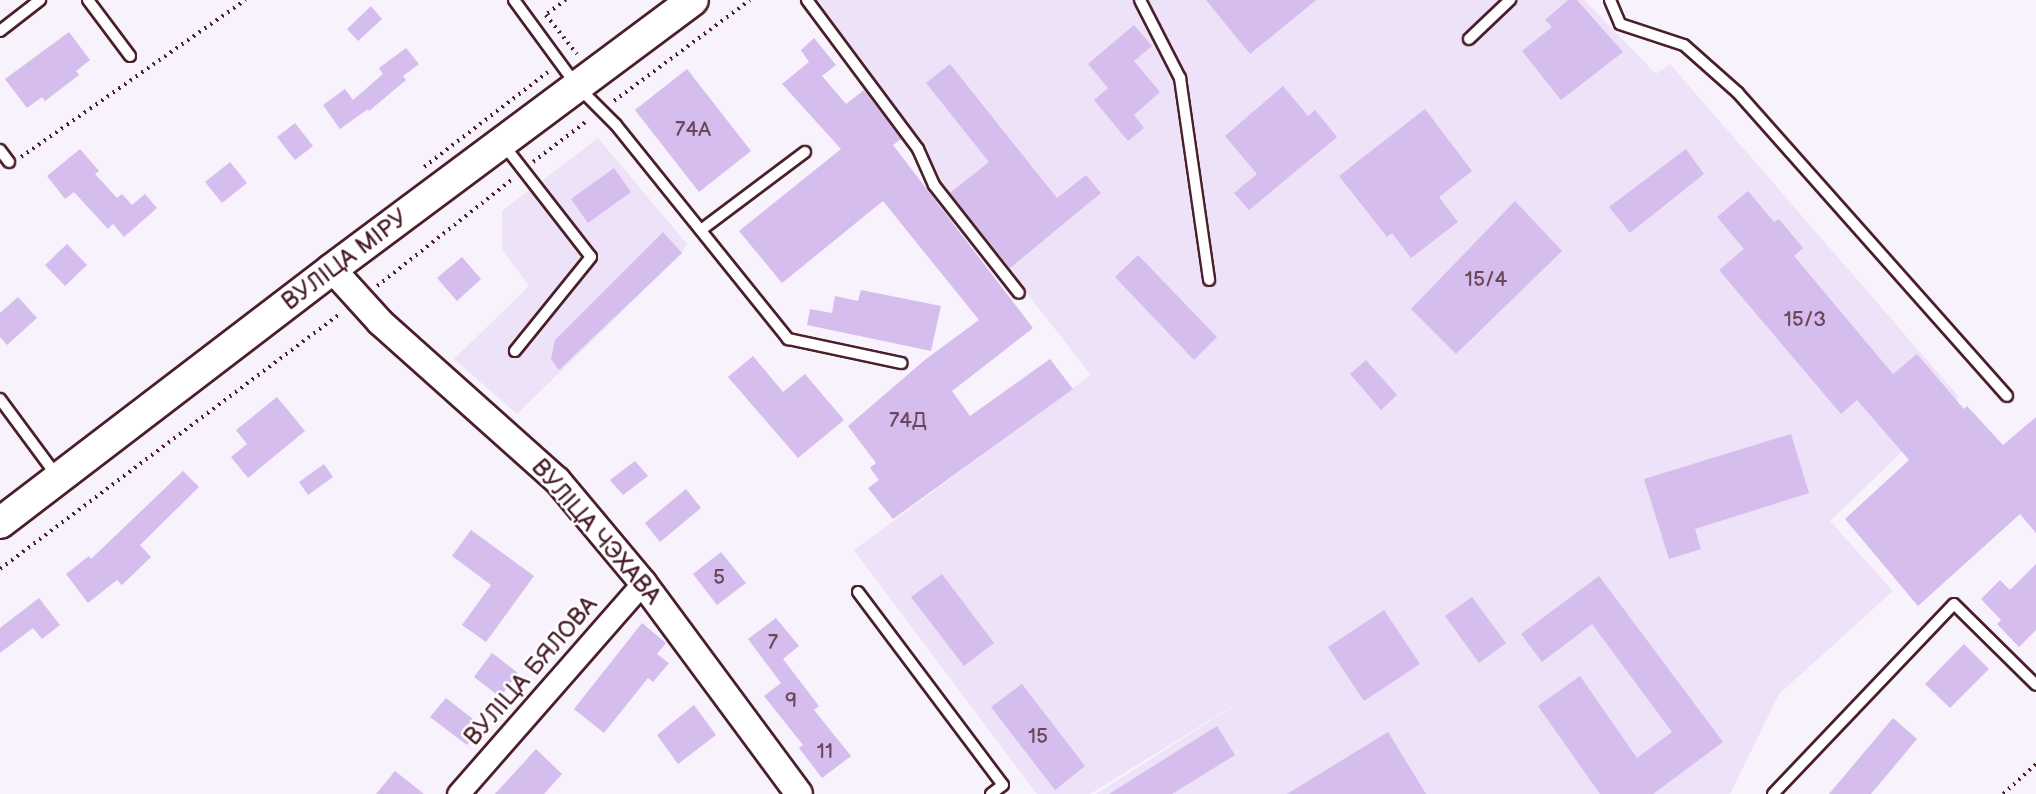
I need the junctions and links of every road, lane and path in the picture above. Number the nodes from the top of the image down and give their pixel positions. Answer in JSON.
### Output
{"nodes":[{"id":1,"x":40,"y":0,"type":"edge"},
{"id":2,"x":88,"y":0,"type":"edge"},
{"id":3,"x":245,"y":0,"type":"edge"},
{"id":4,"x":514,"y":0,"type":"edge"},
{"id":5,"x":693,"y":0,"type":"edge"},
{"id":6,"x":807,"y":0,"type":"edge"},
{"id":7,"x":1140,"y":0,"type":"edge"},
{"id":8,"x":1510,"y":0,"type":"edge"},
{"id":9,"x":1610,"y":0,"type":"edge"},
{"id":10,"x":0,"y":32,"type":"edge"},
{"id":11,"x":1469,"y":39,"type":"dead end"},
{"id":12,"x":130,"y":56,"type":"dead end"},
{"id":13,"x":577,"y":86,"type":"junction"},
{"id":14,"x":614,"y":102,"type":"dead end"},
{"id":15,"x":601,"y":110,"type":"junction"},
{"id":16,"x":501,"y":142,"type":"junction"},
{"id":17,"x":0,"y":150,"type":"edge"},
{"id":18,"x":805,"y":152,"type":"dead end"},
{"id":19,"x":9,"y":162,"type":"joint"},
{"id":20,"x":523,"y":170,"type":"junction"},
{"id":21,"x":701,"y":230,"type":"junction"},
{"id":22,"x":332,"y":269,"type":"junction"},
{"id":23,"x":1209,"y":280,"type":"dead end"},
{"id":24,"x":1019,"y":293,"type":"dead end"},
{"id":25,"x":358,"y":301,"type":"junction"},
{"id":26,"x":515,"y":351,"type":"dead end"},
{"id":27,"x":901,"y":363,"type":"dead end"},
{"id":28,"x":2007,"y":396,"type":"dead end"},
{"id":29,"x":0,"y":399,"type":"edge"},
{"id":30,"x":60,"y":479,"type":"junction"},
{"id":31,"x":0,"y":523,"type":"edge"},
{"id":32,"x":0,"y":569,"type":"edge"},
{"id":33,"x":643,"y":583,"type":"junction"},
{"id":34,"x":858,"y":592,"type":"dead end"},
{"id":35,"x":2036,"y":685,"type":"edge"},
{"id":36,"x":2036,"y":764,"type":"edge"},
{"id":37,"x":458,"y":794,"type":"edge"},
{"id":38,"x":799,"y":794,"type":"edge"},
{"id":39,"x":991,"y":794,"type":"edge"},
{"id":40,"x":1773,"y":794,"type":"edge"},
{"id":41,"x":2004,"y":794,"type":"edge"}],
"edges":[{"from":1,"to":10,"type":"lane"},
{"from":2,"to":12,"type":"lane"},
{"from":3,"to":19,"type":"path"},
{"from":4,"to":13,"type":"lane"},
{"from":5,"to":13,"type":"main road","name":"ВУЛІЦА МІРУ"},
{"from":6,"to":24,"type":"lane"},
{"from":7,"to":23,"type":"lane"},
{"from":8,"to":11,"type":"lane"},
{"from":9,"to":28,"type":"lane"},
{"from":13,"to":15,"type":"lane"},
{"from":13,"to":16,"type":"main road","name":"ВУЛІЦА МІРУ"},
{"from":14,"to":15,"type":"path"},
{"from":15,"to":20,"type":"path"},
{"from":15,"to":21,"type":"lane"},
{"from":16,"to":20,"type":"lane"},
{"from":16,"to":22,"type":"main road","name":"ВУЛІЦА МІРУ"},
{"from":17,"to":19,"type":"lane"},
{"from":18,"to":21,"type":"lane"},
{"from":20,"to":25,"type":"path"},
{"from":20,"to":26,"type":"lane"},
{"from":21,"to":27,"type":"lane"},
{"from":22,"to":25,"type":"street","name":"ВУЛІЦА ЧЭХАВА"},
{"from":22,"to":30,"type":"main road","name":"ВУЛІЦА МІРУ"},
{"from":25,"to":32,"type":"path"},
{"from":25,"to":33,"type":"street","name":"ВУЛІЦА ЧЭХАВА"},
{"from":29,"to":30,"type":"lane"},
{"from":30,"to":31,"type":"main road","name":"ВУЛІЦА МІРУ"},
{"from":33,"to":37,"type":"street","name":"ВУЛІЦА БЯЛОВА"},
{"from":33,"to":38,"type":"street","name":"ВУЛІЦА ЧЭХАВА"},
{"from":34,"to":39,"type":"lane"},
{"from":35,"to":40,"type":"lane"},
{"from":36,"to":41,"type":"path"}]}
